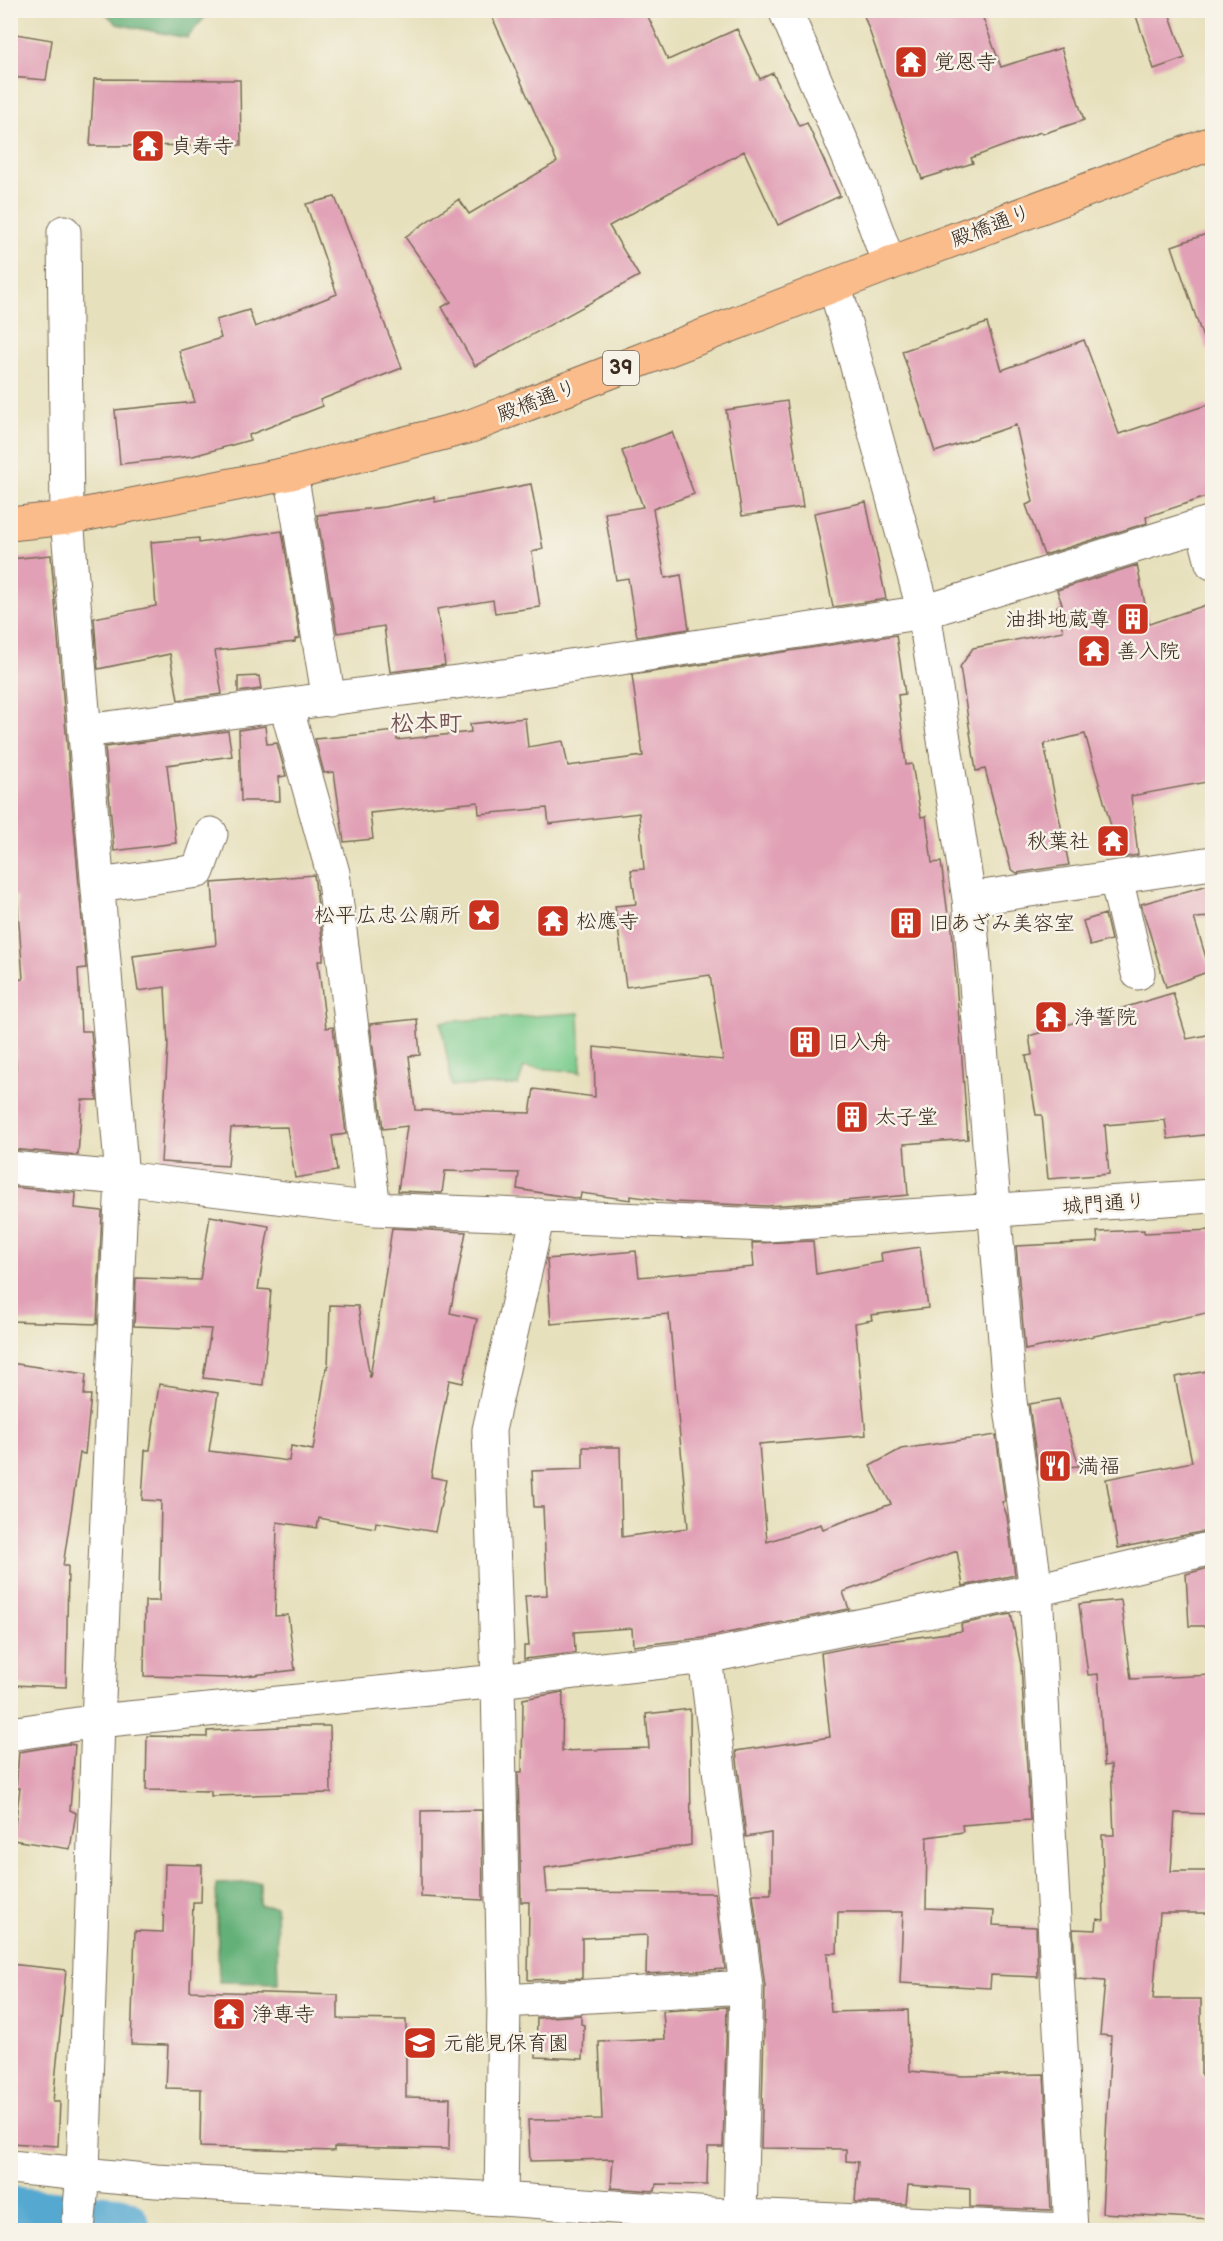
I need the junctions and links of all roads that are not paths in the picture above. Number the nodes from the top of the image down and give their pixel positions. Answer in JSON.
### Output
{"nodes":[{"id":1,"x":785,"y":10,"type":"edge"},
{"id":2,"x":1212,"y":143,"type":"edge"},
{"id":3,"x":63,"y":232,"type":"dead end"},
{"id":4,"x":889,"y":264,"type":"junction"},
{"id":5,"x":835,"y":286,"type":"junction"},
{"id":6,"x":291,"y":473,"type":"junction"},
{"id":7,"x":67,"y":518,"type":"junction"},
{"id":8,"x":1207,"y":523,"type":"edge"},
{"id":9,"x":10,"y":524,"type":"edge"},
{"id":10,"x":1212,"y":563,"type":"edge"},
{"id":11,"x":924,"y":612,"type":"junction"},
{"id":12,"x":329,"y":700,"type":"junction"},
{"id":13,"x":286,"y":706,"type":"junction"},
{"id":14,"x":85,"y":731,"type":"junction"},
{"id":15,"x":211,"y":834,"type":"dead end"},
{"id":16,"x":1210,"y":873,"type":"edge"},
{"id":17,"x":1116,"y":878,"type":"junction"},
{"id":18,"x":98,"y":885,"type":"junction"},
{"id":19,"x":969,"y":899,"type":"junction"},
{"id":20,"x":1138,"y":973,"type":"dead end"},
{"id":21,"x":10,"y":1168,"type":"edge"},
{"id":22,"x":122,"y":1178,"type":"junction"},
{"id":23,"x":1212,"y":1196,"type":"edge"},
{"id":24,"x":374,"y":1209,"type":"junction"},
{"id":25,"x":994,"y":1211,"type":"junction"},
{"id":26,"x":538,"y":1215,"type":"junction"},
{"id":27,"x":1212,"y":1548,"type":"edge"},
{"id":28,"x":1036,"y":1590,"type":"junction"},
{"id":29,"x":705,"y":1657,"type":"junction"},
{"id":30,"x":498,"y":1681,"type":"junction"},
{"id":31,"x":98,"y":1721,"type":"junction"},
{"id":32,"x":10,"y":1734,"type":"edge"},
{"id":33,"x":746,"y":1987,"type":"junction"},
{"id":34,"x":504,"y":2001,"type":"junction"},
{"id":35,"x":10,"y":2167,"type":"edge"},
{"id":36,"x":83,"y":2173,"type":"junction"},
{"id":37,"x":501,"y":2199,"type":"junction"},
{"id":38,"x":740,"y":2216,"type":"junction"},
{"id":39,"x":78,"y":2230,"type":"edge"},
{"id":40,"x":1070,"y":2230,"type":"edge"}],
"edges":[{"from":1,"to":4,"type":"street"},
{"from":2,"to":4,"type":"main road","name":"殿橋通り","number":"39"},
{"from":3,"to":7,"type":"street"},
{"from":4,"to":5,"type":"main road","name":"殿橋通り","number":"39"},
{"from":5,"to":6,"type":"main road","name":"殿橋通り","number":"39"},
{"from":5,"to":11,"type":"street"},
{"from":6,"to":7,"type":"main road","name":"殿橋通り","number":"39"},
{"from":6,"to":12,"type":"street"},
{"from":7,"to":9,"type":"main road","name":"殿橋通り","number":"39"},
{"from":7,"to":14,"type":"street"},
{"from":8,"to":10,"type":"street"},
{"from":8,"to":11,"type":"street"},
{"from":11,"to":12,"type":"street"},
{"from":11,"to":19,"type":"street"},
{"from":12,"to":13,"type":"street"},
{"from":13,"to":14,"type":"street"},
{"from":13,"to":24,"type":"street"},
{"from":14,"to":18,"type":"street"},
{"from":15,"to":18,"type":"street"},
{"from":16,"to":17,"type":"street"},
{"from":17,"to":19,"type":"street"},
{"from":17,"to":20,"type":"street"},
{"from":18,"to":22,"type":"street"},
{"from":19,"to":25,"type":"street"},
{"from":21,"to":22,"type":"street","name":"城門通り"},
{"from":22,"to":24,"type":"street","name":"城門通り"},
{"from":22,"to":31,"type":"street"},
{"from":23,"to":25,"type":"street","name":"城門通り"},
{"from":24,"to":26,"type":"street","name":"城門通り"},
{"from":25,"to":26,"type":"street","name":"城門通り"},
{"from":25,"to":28,"type":"street"},
{"from":26,"to":30,"type":"street"},
{"from":27,"to":28,"type":"street"},
{"from":28,"to":29,"type":"street"},
{"from":28,"to":40,"type":"street"},
{"from":29,"to":30,"type":"street"},
{"from":29,"to":33,"type":"street"},
{"from":30,"to":31,"type":"street"},
{"from":30,"to":34,"type":"street"},
{"from":31,"to":32,"type":"street"},
{"from":31,"to":36,"type":"street"},
{"from":33,"to":34,"type":"street"},
{"from":33,"to":38,"type":"street"},
{"from":34,"to":37,"type":"street"},
{"from":35,"to":36,"type":"street"},
{"from":36,"to":37,"type":"street"},
{"from":36,"to":39,"type":"street"},
{"from":37,"to":38,"type":"street"},
{"from":38,"to":40,"type":"street"}]}
